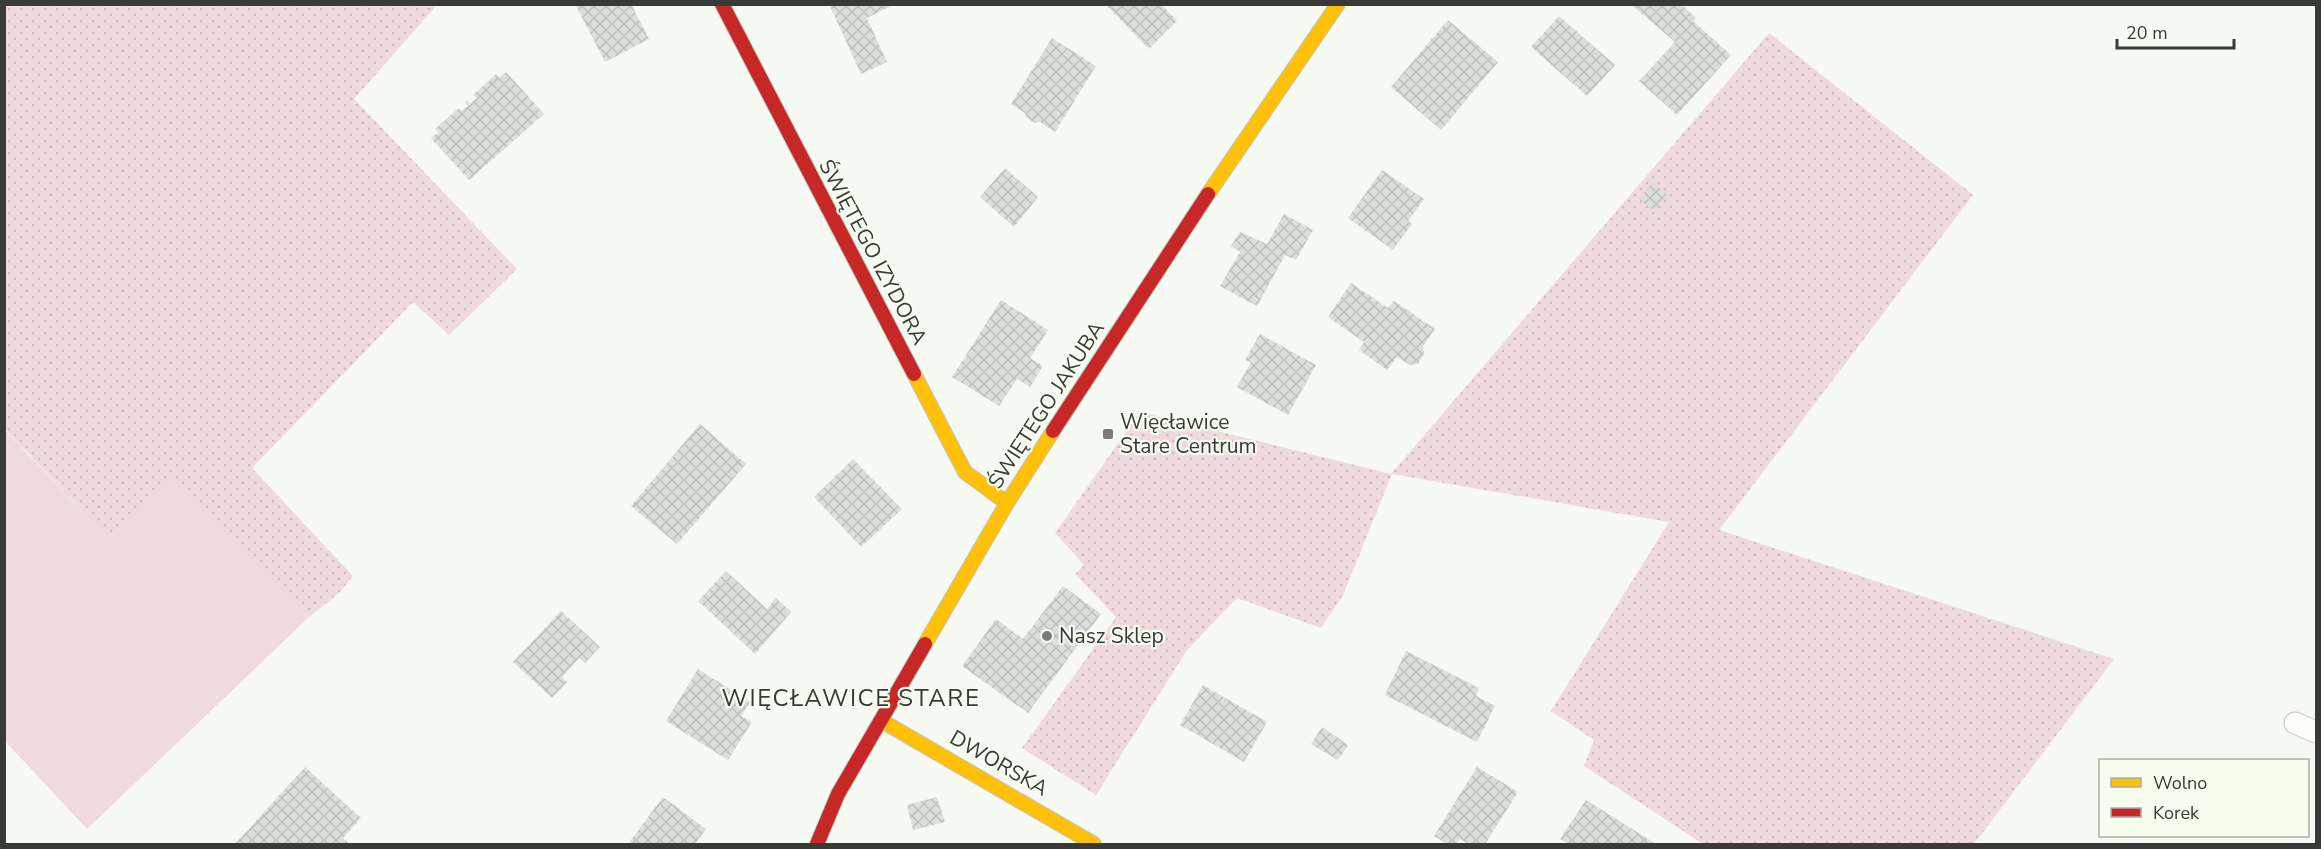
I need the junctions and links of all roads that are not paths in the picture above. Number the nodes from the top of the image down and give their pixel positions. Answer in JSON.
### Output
{"nodes":[{"id":1,"x":722,"y":4,"type":"edge"},
{"id":2,"x":1338,"y":4,"type":"edge"},
{"id":3,"x":1007,"y":503,"type":"junction"},
{"id":4,"x":882,"y":721,"type":"junction"},
{"id":5,"x":2295,"y":723,"type":"dead end"},
{"id":6,"x":2316,"y":732,"type":"edge"},
{"id":7,"x":817,"y":844,"type":"edge"},
{"id":8,"x":1094,"y":844,"type":"edge"}],
"edges":[{"from":1,"to":3,"type":"street","name":"ŚWIĘTEGO IZYDORA"},
{"from":2,"to":3,"type":"street","name":"ŚWIĘTEGO JAKUBA"},
{"from":3,"to":4,"type":"street","name":"ŚWIĘTEGO JAKUBA"},
{"from":4,"to":7,"type":"street","name":"ŚWIĘTEGO JAKUBA"},
{"from":4,"to":8,"type":"street","name":"DWORSKA"},
{"from":5,"to":6,"type":"lane"}]}
